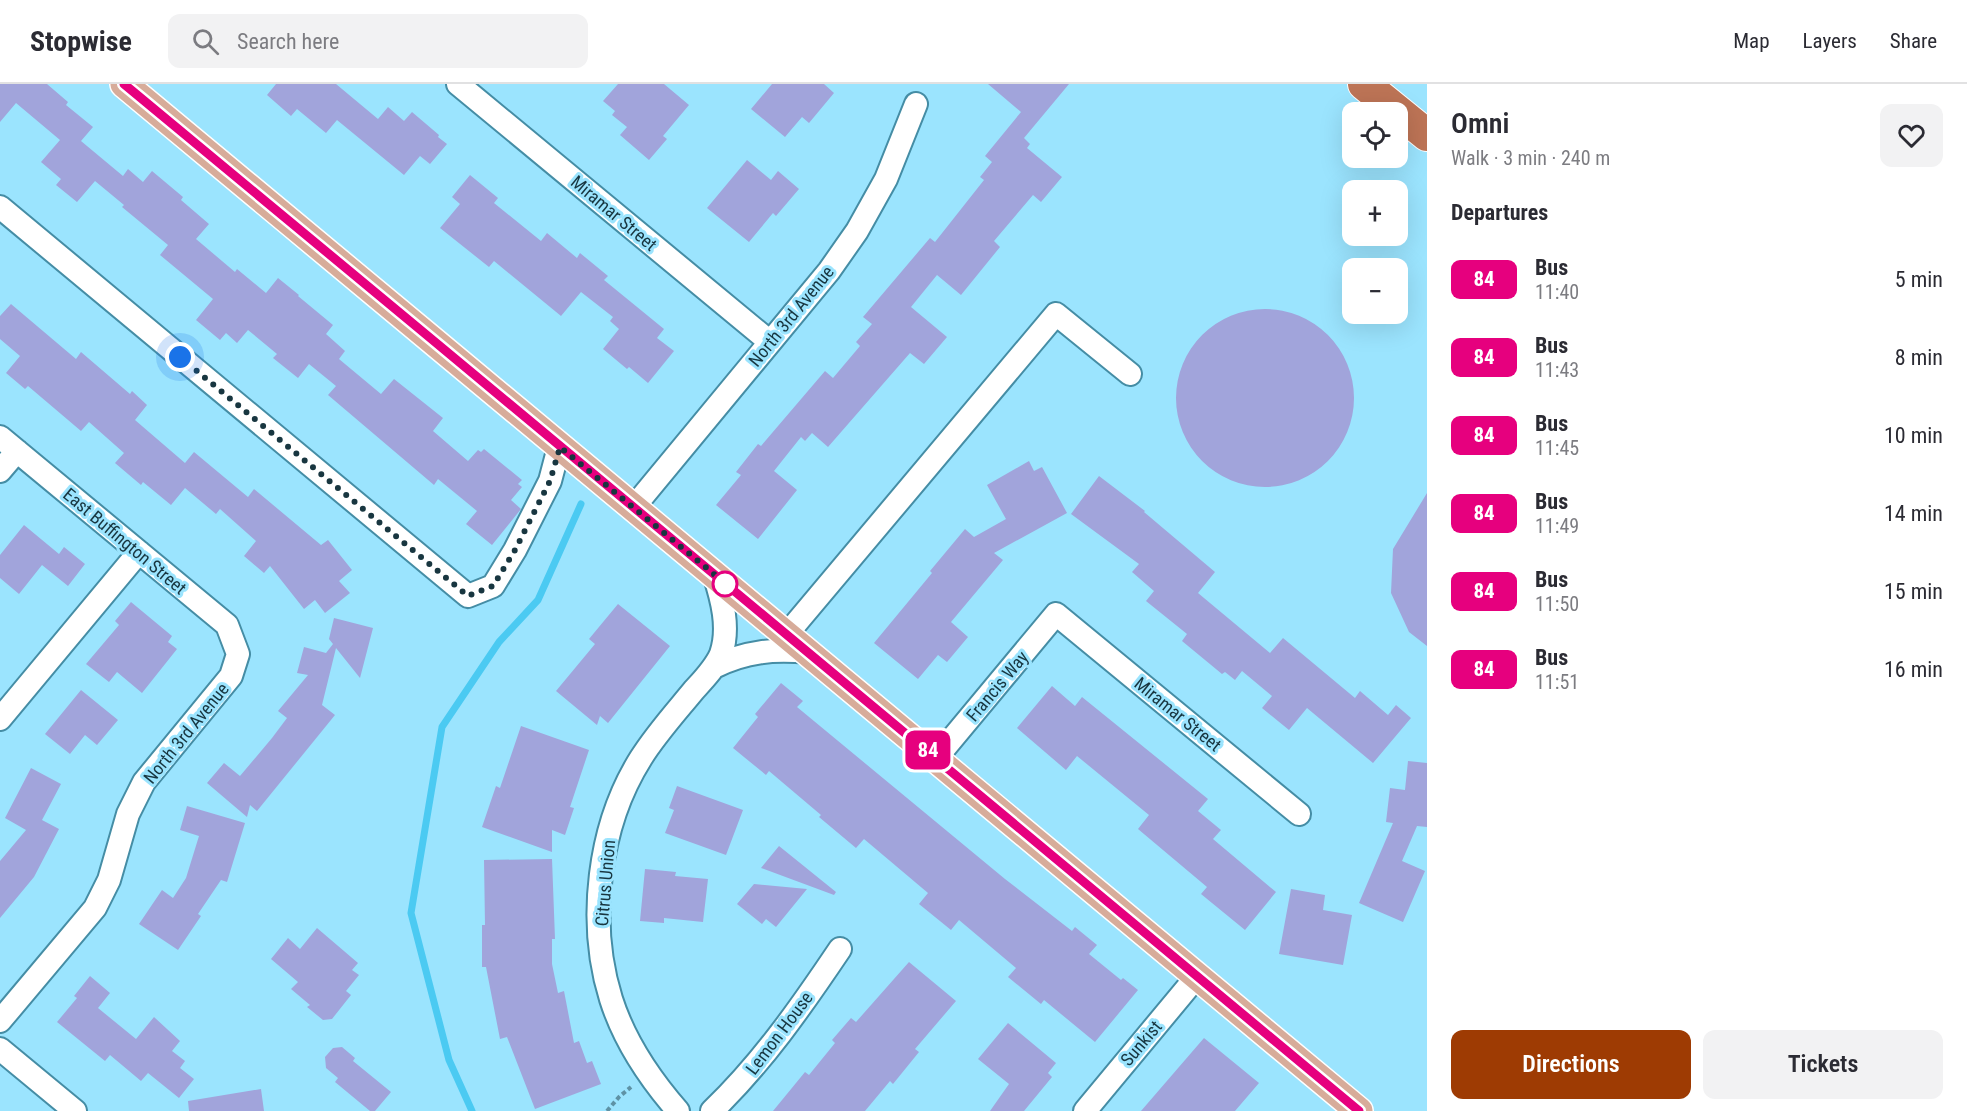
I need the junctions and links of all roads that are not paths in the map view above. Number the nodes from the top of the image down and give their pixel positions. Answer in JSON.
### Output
{"nodes":[{"id":1,"x":124,"y":84,"type":"edge"},
{"id":2,"x":458,"y":84,"type":"edge"},
{"id":3,"x":1364,"y":84,"type":"edge"},
{"id":4,"x":916,"y":104,"type":"dead end"},
{"id":5,"x":1427,"y":135,"type":"edge"},
{"id":6,"x":0,"y":207,"type":"edge"},
{"id":7,"x":770,"y":342,"type":"junction"},
{"id":8,"x":1130,"y":374,"type":"dead end"},
{"id":9,"x":8,"y":444,"type":"edge"},
{"id":10,"x":560,"y":447,"type":"junction"},
{"id":11,"x":0,"y":471,"type":"edge"},
{"id":12,"x":633,"y":508,"type":"junction"},
{"id":13,"x":139,"y":552,"type":"junction"},
{"id":14,"x":714,"y":574,"type":"junction"},
{"id":15,"x":1056,"y":614,"type":"joint"},
{"id":16,"x":786,"y":634,"type":"junction"},
{"id":17,"x":808,"y":652,"type":"junction"},
{"id":18,"x":238,"y":654,"type":"joint"},
{"id":19,"x":714,"y":667,"type":"junction"},
{"id":20,"x":0,"y":718,"type":"edge"},
{"id":21,"x":937,"y":757,"type":"junction"},
{"id":22,"x":1299,"y":814,"type":"dead end"},
{"id":23,"x":840,"y":949,"type":"dead end"},
{"id":24,"x":1198,"y":975,"type":"junction"},
{"id":25,"x":0,"y":1021,"type":"edge"},
{"id":26,"x":0,"y":1049,"type":"edge"},
{"id":27,"x":75,"y":1111,"type":"edge"},
{"id":28,"x":678,"y":1111,"type":"edge"},
{"id":29,"x":712,"y":1111,"type":"edge"},
{"id":30,"x":1085,"y":1111,"type":"edge"},
{"id":31,"x":1359,"y":1111,"type":"edge"}],
"edges":[{"from":1,"to":10,"type":"main road"},
{"from":2,"to":7,"type":"street","name":"Miramar Street"},
{"from":3,"to":5,"type":"highway"},
{"from":4,"to":7,"type":"street","name":"North 3rd Avenue"},
{"from":6,"to":10,"type":"street"},
{"from":7,"to":12,"type":"street","name":"North 3rd Avenue"},
{"from":8,"to":16,"type":"street"},
{"from":9,"to":11,"type":"street"},
{"from":9,"to":13,"type":"street","name":"East Buffington Street"},
{"from":10,"to":12,"type":"main road"},
{"from":12,"to":14,"type":"main road"},
{"from":13,"to":18,"type":"street","name":"East Buffington Street"},
{"from":13,"to":20,"type":"street"},
{"from":14,"to":16,"type":"main road"},
{"from":14,"to":19,"type":"street","name":"Citrus Union"},
{"from":15,"to":21,"type":"street","name":"Francis Way"},
{"from":15,"to":22,"type":"street","name":"Miramar Street"},
{"from":16,"to":17,"type":"main road"},
{"from":17,"to":19,"type":"street","name":"Citrus Union"},
{"from":17,"to":21,"type":"main road"},
{"from":18,"to":25,"type":"street","name":"North 3rd Avenue"},
{"from":19,"to":28,"type":"street","name":"Citrus Union"},
{"from":21,"to":24,"type":"main road"},
{"from":23,"to":29,"type":"street","name":"Lemon House"},
{"from":24,"to":30,"type":"street","name":"Sunkist"},
{"from":24,"to":31,"type":"main road"},
{"from":26,"to":27,"type":"street"}]}
